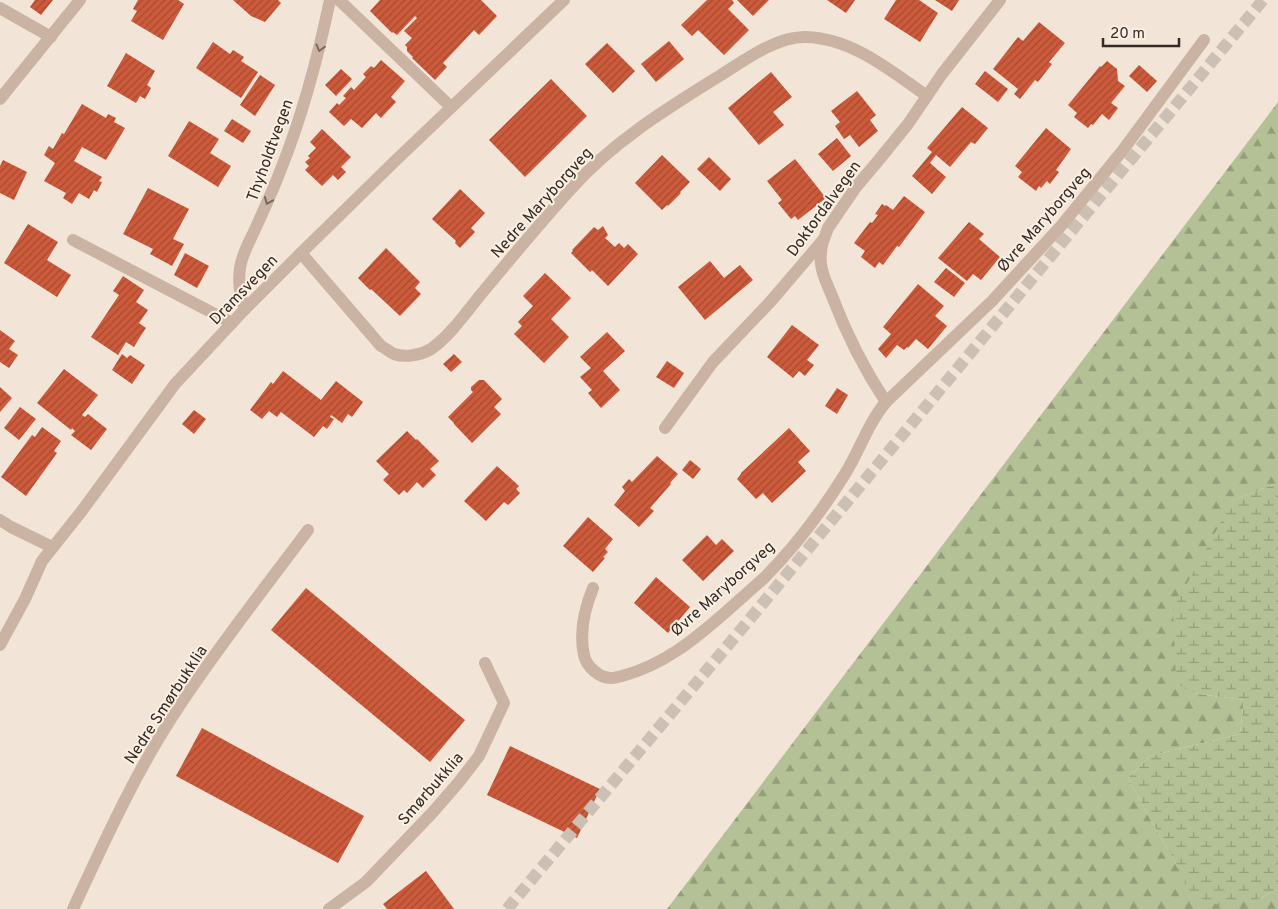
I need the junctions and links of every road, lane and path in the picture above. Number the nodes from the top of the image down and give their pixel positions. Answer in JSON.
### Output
{"nodes":[{"id":1,"x":80,"y":0,"type":"edge"},
{"id":2,"x":330,"y":0,"type":"edge"},
{"id":3,"x":339,"y":0,"type":"edge"},
{"id":4,"x":564,"y":0,"type":"edge"},
{"id":5,"x":1000,"y":0,"type":"edge"},
{"id":6,"x":0,"y":8,"type":"edge"},
{"id":7,"x":51,"y":37,"type":"junction"},
{"id":8,"x":1204,"y":40,"type":"dead end"},
{"id":9,"x":927,"y":96,"type":"junction"},
{"id":10,"x":0,"y":99,"type":"edge"},
{"id":11,"x":451,"y":107,"type":"junction"},
{"id":12,"x":824,"y":238,"type":"junction"},
{"id":13,"x":73,"y":240,"type":"dead end"},
{"id":14,"x":301,"y":254,"type":"junction"},
{"id":15,"x":245,"y":309,"type":"junction"},
{"id":16,"x":232,"y":323,"type":"junction"},
{"id":17,"x":886,"y":402,"type":"junction"},
{"id":18,"x":666,"y":428,"type":"dead end"},
{"id":19,"x":0,"y":520,"type":"edge"},
{"id":20,"x":308,"y":530,"type":"dead end"},
{"id":21,"x":52,"y":547,"type":"junction"},
{"id":22,"x":593,"y":588,"type":"dead end"},
{"id":23,"x":0,"y":645,"type":"edge"},
{"id":24,"x":485,"y":663,"type":"dead end"},
{"id":25,"x":73,"y":909,"type":"edge"},
{"id":26,"x":328,"y":909,"type":"edge"}],
"edges":[{"from":1,"to":7,"type":"street"},
{"from":2,"to":15,"type":"street","name":"Thyholdtvegen","one_way":true},
{"from":3,"to":11,"type":"street"},
{"from":4,"to":11,"type":"street","name":"Dramsvegen"},
{"from":5,"to":9,"type":"street","name":"Doktordalvegen"},
{"from":6,"to":7,"type":"street"},
{"from":7,"to":10,"type":"street"},
{"from":8,"to":17,"type":"street","name":"Øvre Maryborgveg"},
{"from":9,"to":12,"type":"street","name":"Doktordalvegen"},
{"from":9,"to":14,"type":"street","name":"Nedre Maryborgveg"},
{"from":11,"to":14,"type":"street","name":"Dramsvegen"},
{"from":12,"to":17,"type":"street"},
{"from":12,"to":18,"type":"street","name":"Doktordalvegen"},
{"from":13,"to":16,"type":"street"},
{"from":14,"to":15,"type":"street","name":"Dramsvegen"},
{"from":15,"to":16,"type":"street","name":"Dramsvegen"},
{"from":16,"to":21,"type":"street","name":"Dramsvegen"},
{"from":17,"to":22,"type":"street","name":"Øvre Maryborgveg"},
{"from":19,"to":21,"type":"street"},
{"from":20,"to":25,"type":"street","name":"Nedre Smørbukklia"},
{"from":21,"to":23,"type":"street","name":"Dramsvegen"},
{"from":24,"to":26,"type":"street","name":"Smørbukklia"}]}
